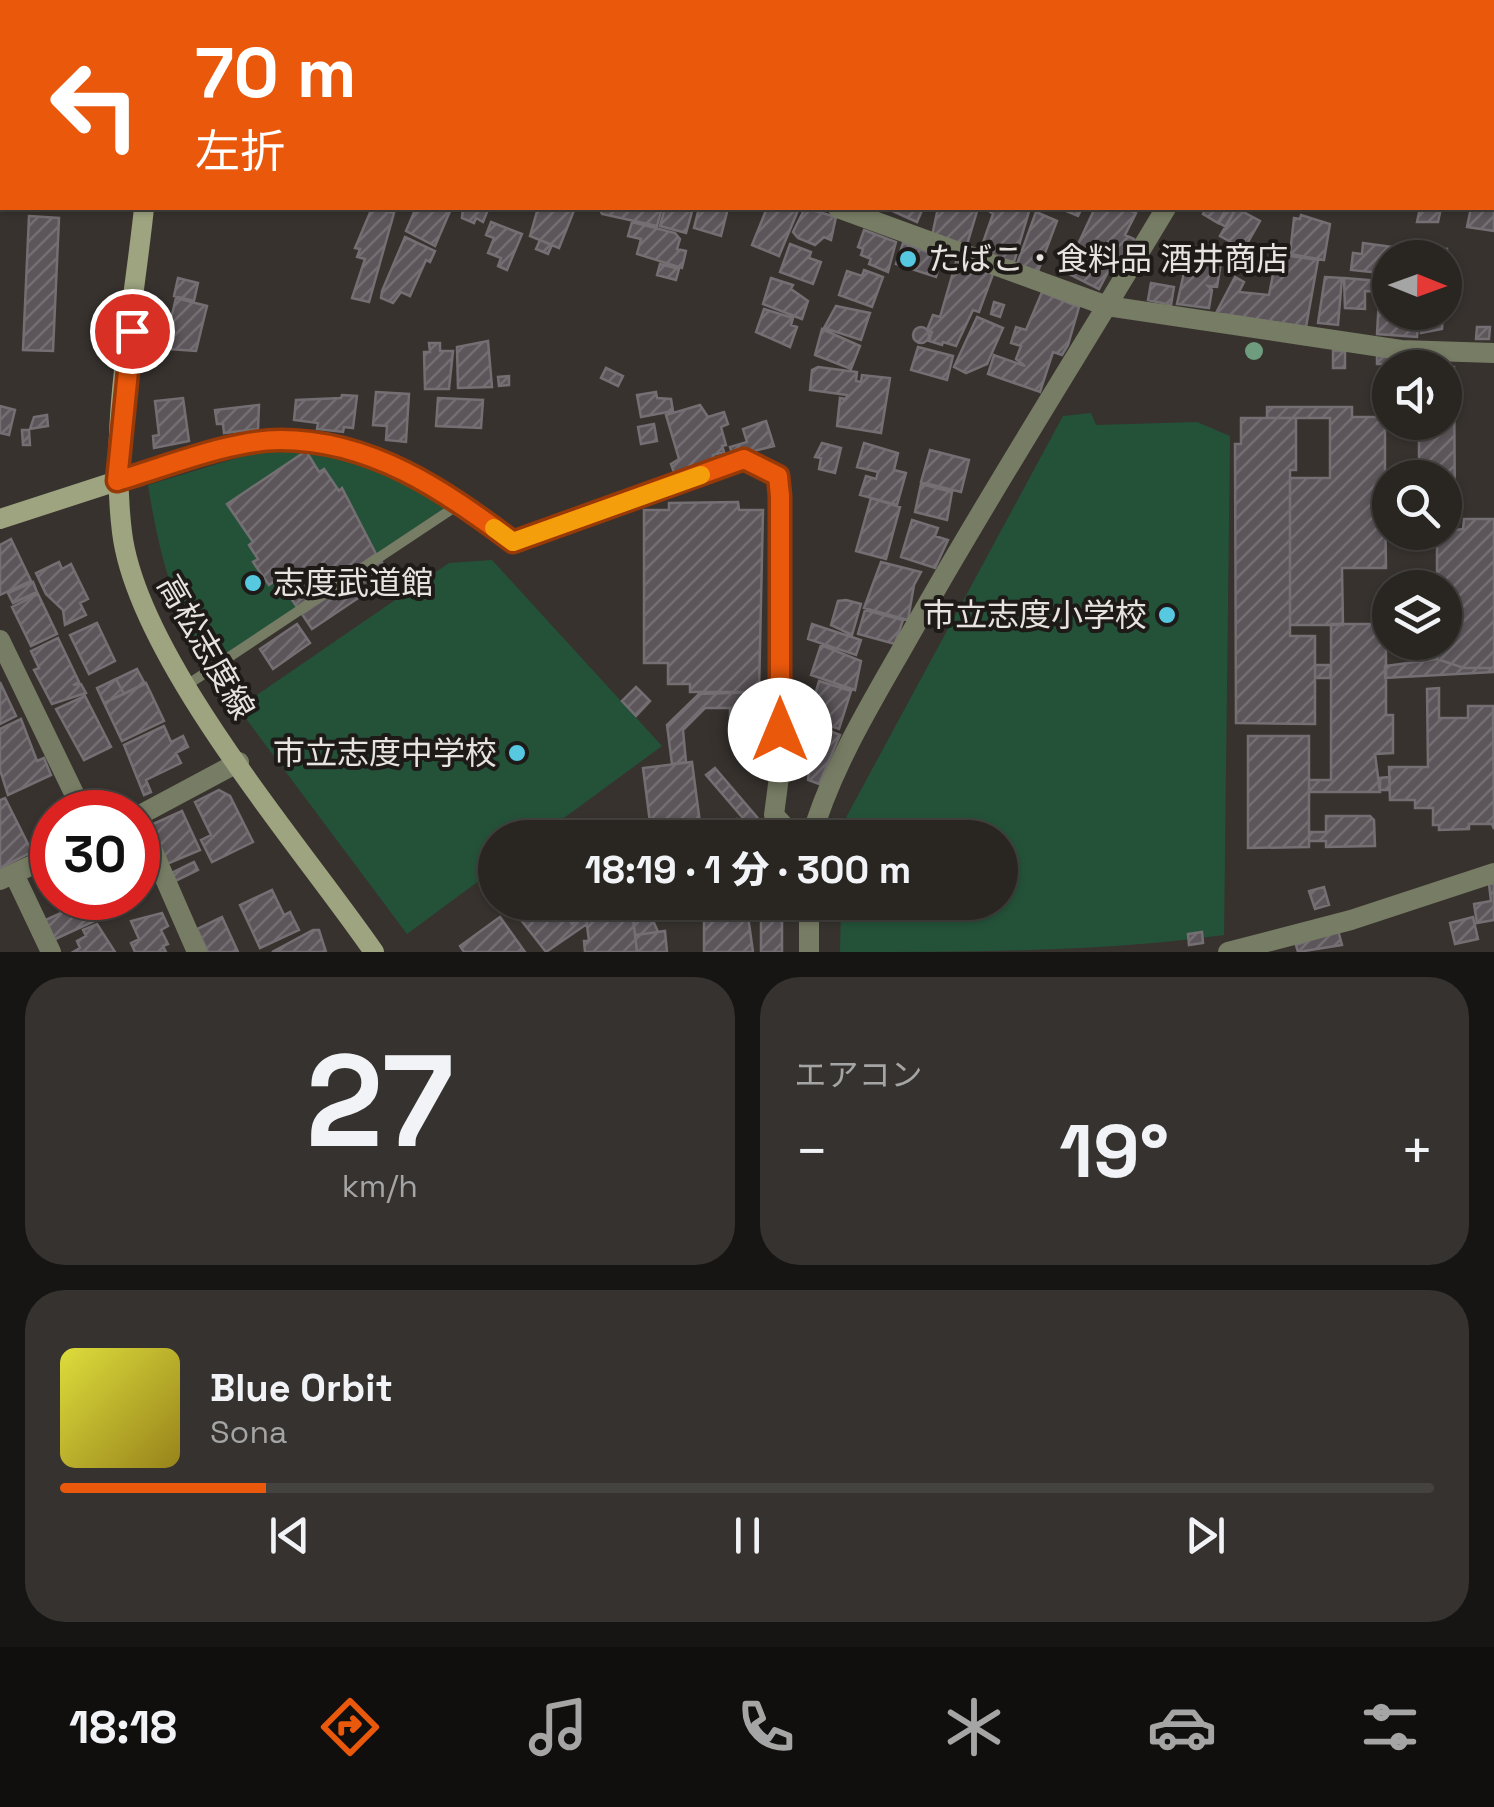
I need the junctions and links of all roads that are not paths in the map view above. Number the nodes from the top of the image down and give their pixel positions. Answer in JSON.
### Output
{"nodes":[{"id":1,"x":144,"y":210,"type":"edge"},
{"id":2,"x":843,"y":210,"type":"edge"},
{"id":3,"x":1165,"y":210,"type":"edge"},
{"id":4,"x":1107,"y":306,"type":"junction"},
{"id":5,"x":1494,"y":353,"type":"edge"},
{"id":6,"x":117,"y":481,"type":"junction"},
{"id":7,"x":461,"y":503,"type":"junction"},
{"id":8,"x":0,"y":520,"type":"edge"},
{"id":9,"x":0,"y":640,"type":"edge"},
{"id":10,"x":187,"y":685,"type":"junction"},
{"id":11,"x":239,"y":762,"type":"junction"},
{"id":12,"x":72,"y":790,"type":"edge"},
{"id":13,"x":160,"y":805,"type":"edge"},
{"id":14,"x":779,"y":820,"type":"edge"},
{"id":15,"x":817,"y":820,"type":"edge"},
{"id":16,"x":30,"y":866,"type":"edge"},
{"id":17,"x":160,"y":868,"type":"edge"},
{"id":18,"x":1494,"y":873,"type":"edge"},
{"id":19,"x":7,"y":877,"type":"edge"},
{"id":20,"x":809,"y":920,"type":"edge"},
{"id":21,"x":51,"y":952,"type":"edge"},
{"id":22,"x":196,"y":952,"type":"edge"},
{"id":23,"x":374,"y":952,"type":"edge"},
{"id":24,"x":810,"y":952,"type":"edge"},
{"id":25,"x":1228,"y":952,"type":"edge"}],
"edges":[{"from":1,"to":6,"type":"main road","name":"高松志度線"},
{"from":2,"to":4,"type":"street"},
{"from":3,"to":4,"type":"street"},
{"from":4,"to":5,"type":"street"},
{"from":4,"to":15,"type":"street"},
{"from":6,"to":7,"type":"street"},
{"from":6,"to":8,"type":"main road"},
{"from":6,"to":10,"type":"main road","name":"高松志度線"},
{"from":7,"to":10,"type":"lane"},
{"from":7,"to":14,"type":"street"},
{"from":9,"to":12,"type":"street"},
{"from":10,"to":11,"type":"main road","name":"高松志度線"},
{"from":11,"to":13,"type":"street"},
{"from":11,"to":23,"type":"main road","name":"高松志度線"},
{"from":16,"to":19,"type":"street"},
{"from":17,"to":22,"type":"street"},
{"from":18,"to":25,"type":"street"},
{"from":19,"to":21,"type":"street"},
{"from":20,"to":24,"type":"street"}]}
